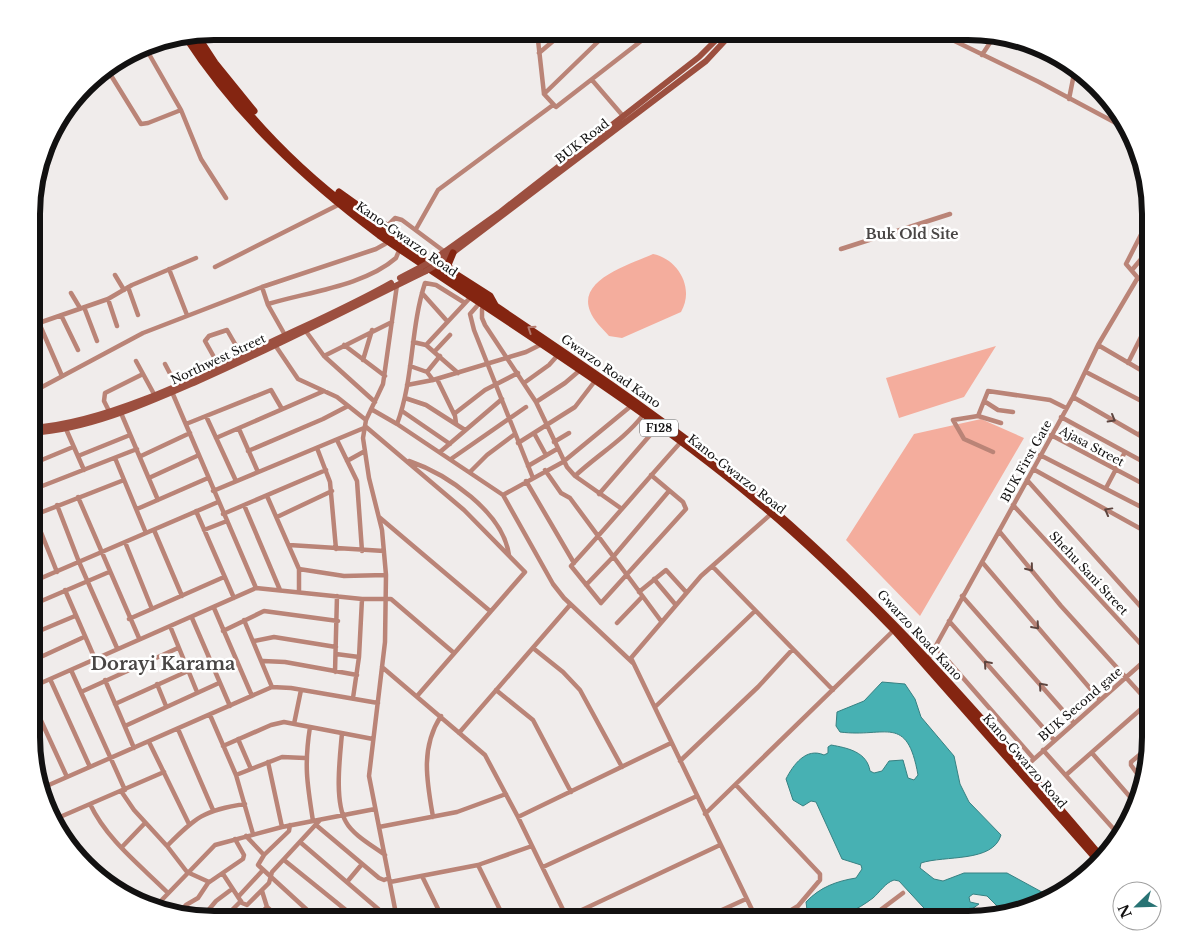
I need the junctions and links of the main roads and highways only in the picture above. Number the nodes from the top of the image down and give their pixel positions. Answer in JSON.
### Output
{"nodes":[{"id":1,"x":716,"y":40,"type":"edge"},
{"id":2,"x":726,"y":40,"type":"edge"},
{"id":3,"x":189,"y":41,"type":"edge"},
{"id":4,"x":196,"y":41,"type":"edge"},
{"id":5,"x":199,"y":41,"type":"edge"},
{"id":6,"x":202,"y":48,"type":"junction"},
{"id":7,"x":584,"y":150,"type":"junction"},
{"id":8,"x":356,"y":208,"type":"junction"},
{"id":9,"x":363,"y":224,"type":"junction"},
{"id":10,"x":449,"y":252,"type":"junction"},
{"id":11,"x":436,"y":262,"type":"junction"},
{"id":12,"x":423,"y":269,"type":"junction"},
{"id":13,"x":451,"y":270,"type":"junction"},
{"id":14,"x":401,"y":281,"type":"junction"},
{"id":15,"x":494,"y":309,"type":"junction"},
{"id":16,"x":40,"y":427,"type":"edge"},
{"id":17,"x":40,"y":431,"type":"edge"},
{"id":18,"x":876,"y":608,"type":"junction"},
{"id":19,"x":1098,"y":853,"type":"edge"},
{"id":20,"x":1094,"y":857,"type":"edge"}],
"edges":[{"from":1,"to":7,"type":"main road","name":"BUK Road"},
{"from":2,"to":7,"type":"main road","name":"BUK Road"},
{"from":3,"to":9,"type":"main road","name":"Kano-Gwarzo Road","number":"F128"},
{"from":4,"to":6,"type":"main road","name":"Gwarzo Road Kano","number":"F128"},
{"from":5,"to":6,"type":"main road"},
{"from":6,"to":8,"type":"main road","name":"Gwarzo Road Kano","number":"F128"},
{"from":7,"to":10,"type":"main road","name":"BUK Road"},
{"from":8,"to":11,"type":"main road"},
{"from":8,"to":15,"type":"main road","name":"Gwarzo Road Kano","number":"F128"},
{"from":9,"to":12,"type":"main road"},
{"from":9,"to":15,"type":"main road","name":"Kano-Gwarzo Road","number":"F128"},
{"from":10,"to":11,"type":"main road","name":"BUK Road"},
{"from":10,"to":13,"type":"main road"},
{"from":11,"to":12,"type":"main road","name":"BUK Road","bridge":true},
{"from":11,"to":13,"type":"main road"},
{"from":12,"to":14,"type":"main road","name":"BUK Road"},
{"from":12,"to":15,"type":"main road"},
{"from":13,"to":15,"type":"main road"},
{"from":14,"to":16,"type":"main road","name":"Northwest Street"},
{"from":14,"to":17,"type":"main road","name":"Northwest Street"},
{"from":15,"to":18,"type":"main road","name":"Kano-Gwarzo Road","number":"F128"},
{"from":18,"to":15,"type":"main road","name":"Gwarzo Road Kano","number":"F128","one_way":true},
{"from":18,"to":19,"type":"main road","name":"Gwarzo Road Kano","number":"F128"},
{"from":18,"to":20,"type":"main road","name":"Kano-Gwarzo Road","number":"F128"}]}
